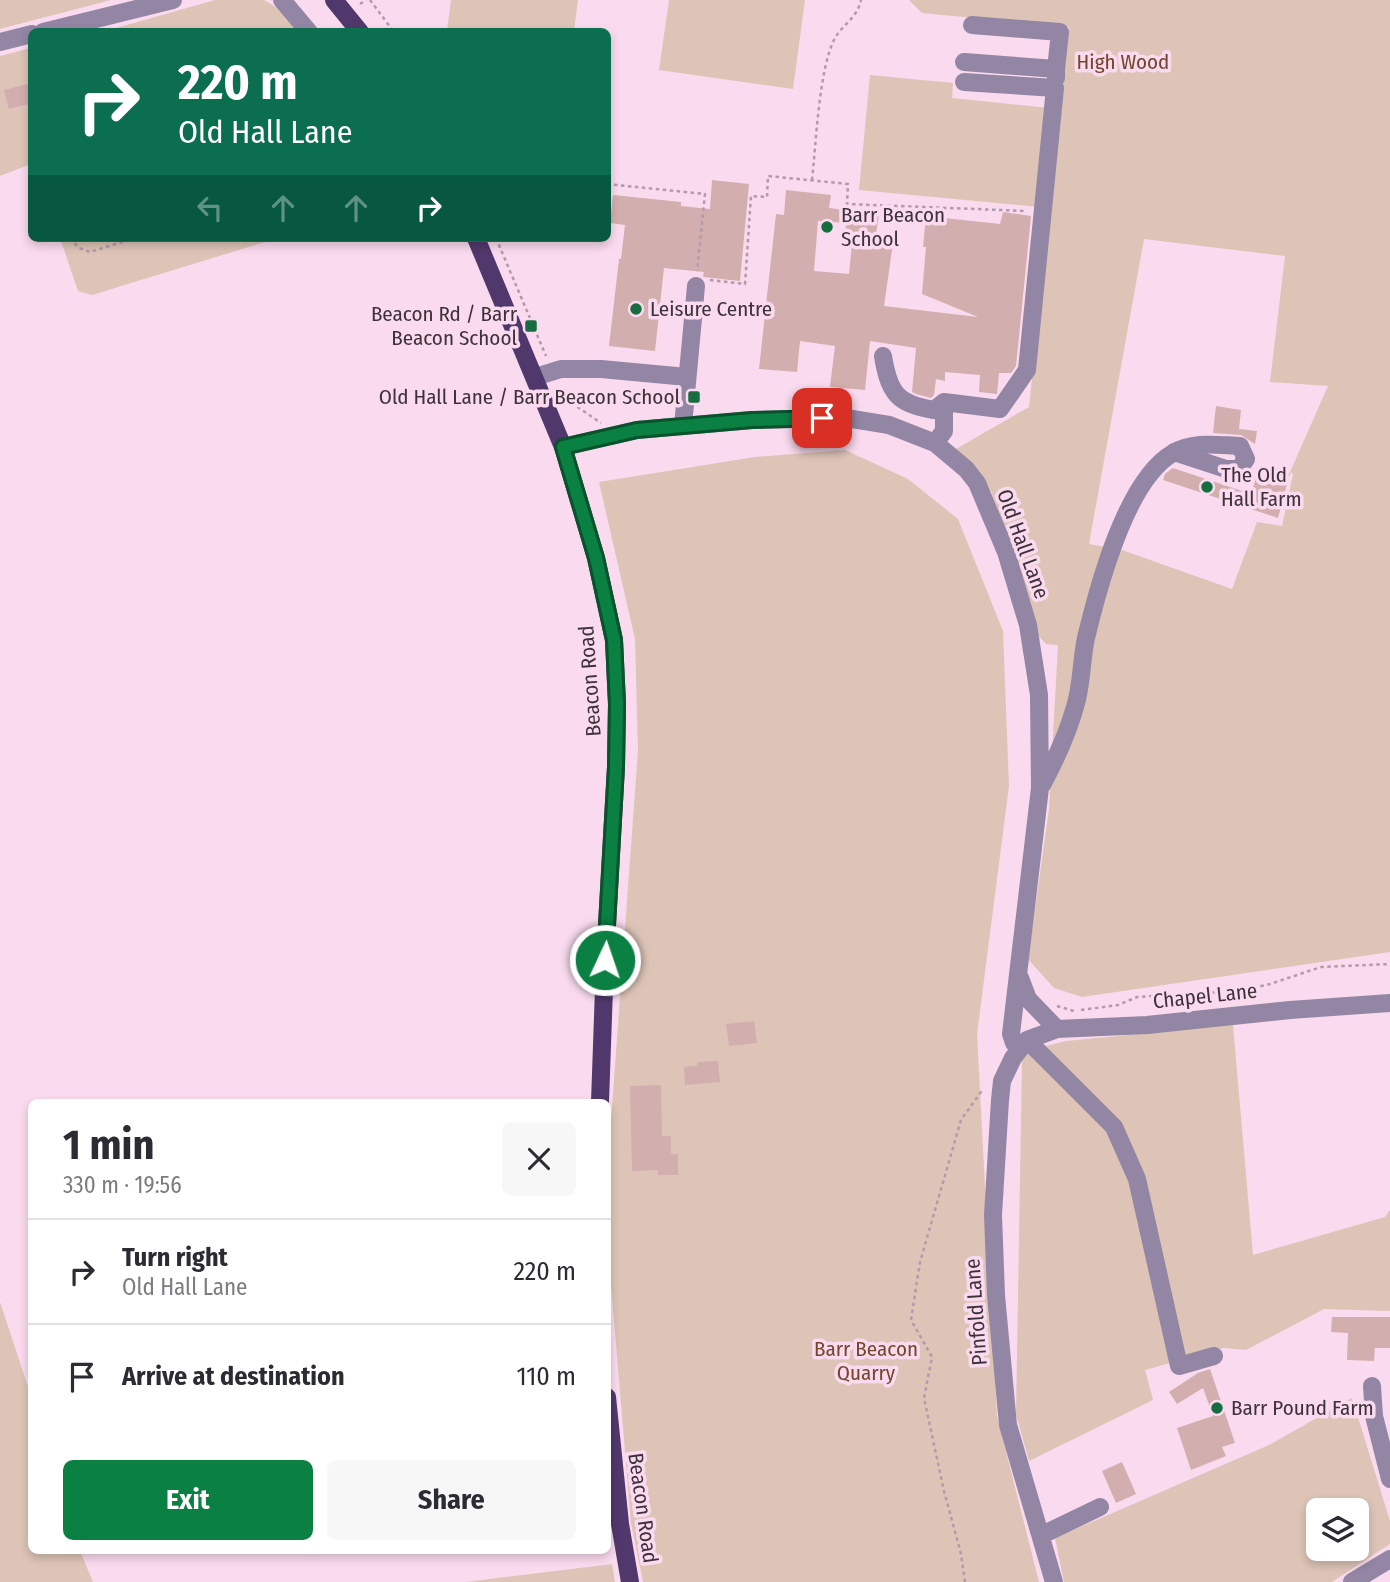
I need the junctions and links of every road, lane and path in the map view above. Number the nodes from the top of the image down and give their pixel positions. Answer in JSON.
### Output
{"nodes":[{"id":1,"x":173,"y":0,"type":"edge"},
{"id":2,"x":282,"y":0,"type":"edge"},
{"id":3,"x":334,"y":0,"type":"edge"},
{"id":4,"x":368,"y":0,"type":"edge"},
{"id":5,"x":861,"y":0,"type":"edge"},
{"id":6,"x":357,"y":6,"type":"dead end"},
{"id":7,"x":972,"y":25,"type":"dead end"},
{"id":8,"x":59,"y":28,"type":"edge"},
{"id":9,"x":306,"y":28,"type":"edge"},
{"id":10,"x":357,"y":28,"type":"edge"},
{"id":11,"x":391,"y":28,"type":"edge"},
{"id":12,"x":28,"y":35,"type":"edge"},
{"id":13,"x":0,"y":42,"type":"edge"},
{"id":14,"x":964,"y":62,"type":"dead end"},
{"id":15,"x":1056,"y":69,"type":"junction"},
{"id":16,"x":964,"y":82,"type":"dead end"},
{"id":17,"x":1055,"y":89,"type":"junction"},
{"id":18,"x":812,"y":180,"type":"junction"},
{"id":19,"x":611,"y":184,"type":"edge"},
{"id":20,"x":1043,"y":212,"type":"junction"},
{"id":21,"x":74,"y":242,"type":"edge"},
{"id":22,"x":122,"y":242,"type":"edge"},
{"id":23,"x":478,"y":242,"type":"edge"},
{"id":24,"x":498,"y":242,"type":"edge"},
{"id":25,"x":696,"y":282,"type":"junction"},
{"id":26,"x":883,"y":356,"type":"dead end"},
{"id":27,"x":553,"y":371,"type":"junction"},
{"id":28,"x":535,"y":377,"type":"junction"},
{"id":29,"x":687,"y":377,"type":"junction"},
{"id":30,"x":944,"y":402,"type":"junction"},
{"id":31,"x":682,"y":426,"type":"junction"},
{"id":32,"x":618,"y":434,"type":"junction"},
{"id":33,"x":934,"y":443,"type":"junction"},
{"id":34,"x":563,"y":447,"type":"junction"},
{"id":35,"x":1174,"y":453,"type":"dead end"},
{"id":36,"x":1040,"y":788,"type":"junction"},
{"id":37,"x":1390,"y":964,"type":"edge"},
{"id":38,"x":1017,"y":971,"type":"junction"},
{"id":39,"x":1050,"y":1003,"type":"dead end"},
{"id":40,"x":1390,"y":1003,"type":"edge"},
{"id":41,"x":1057,"y":1030,"type":"junction"},
{"id":42,"x":1023,"y":1044,"type":"junction"},
{"id":43,"x":1002,"y":1081,"type":"junction"},
{"id":44,"x":600,"y":1099,"type":"edge"},
{"id":45,"x":1214,"y":1356,"type":"dead end"},
{"id":46,"x":1372,"y":1386,"type":"dead end"},
{"id":47,"x":611,"y":1436,"type":"edge"},
{"id":48,"x":1390,"y":1479,"type":"edge"},
{"id":49,"x":1100,"y":1507,"type":"dead end"},
{"id":50,"x":1042,"y":1535,"type":"junction"},
{"id":51,"x":1390,"y":1559,"type":"edge"},
{"id":52,"x":630,"y":1582,"type":"edge"},
{"id":53,"x":965,"y":1582,"type":"edge"},
{"id":54,"x":1054,"y":1582,"type":"edge"},
{"id":55,"x":1352,"y":1582,"type":"edge"}],
"edges":[{"from":1,"to":8,"type":"street"},
{"from":2,"to":9,"type":"street"},
{"from":3,"to":10,"type":"main road"},
{"from":4,"to":6,"type":"path"},
{"from":4,"to":11,"type":"path"},
{"from":5,"to":18,"type":"path"},
{"from":7,"to":15,"type":"street"},
{"from":12,"to":13,"type":"street"},
{"from":14,"to":15,"type":"street"},
{"from":15,"to":17,"type":"street"},
{"from":16,"to":17,"type":"street"},
{"from":17,"to":20,"type":"street"},
{"from":18,"to":20,"type":"path"},
{"from":18,"to":25,"type":"path"},
{"from":19,"to":25,"type":"path"},
{"from":20,"to":30,"type":"street"},
{"from":21,"to":22,"type":"path"},
{"from":23,"to":28,"type":"main road","name":"Beacon Road"},
{"from":24,"to":27,"type":"path"},
{"from":25,"to":29,"type":"street"},
{"from":26,"to":30,"type":"street"},
{"from":27,"to":28,"type":"street"},
{"from":27,"to":29,"type":"street"},
{"from":27,"to":32,"type":"path"},
{"from":28,"to":34,"type":"main road","name":"Beacon Road"},
{"from":29,"to":31,"type":"street"},
{"from":30,"to":33,"type":"street"},
{"from":31,"to":32,"type":"street","name":"Old Hall Lane"},
{"from":31,"to":33,"type":"street","name":"Old Hall Lane"},
{"from":32,"to":34,"type":"street","name":"Old Hall Lane"},
{"from":33,"to":36,"type":"street","name":"Old Hall Lane"},
{"from":34,"to":44,"type":"main road","name":"Beacon Road"},
{"from":35,"to":36,"type":"street"},
{"from":36,"to":38,"type":"street","name":"Old Hall Lane"},
{"from":37,"to":39,"type":"path"},
{"from":38,"to":41,"type":"street"},
{"from":38,"to":42,"type":"street","name":"Old Hall Lane"},
{"from":40,"to":41,"type":"street","name":"Chapel Lane"},
{"from":41,"to":42,"type":"street","name":"Chapel Lane"},
{"from":42,"to":43,"type":"street","name":"Pinfold Lane"},
{"from":42,"to":45,"type":"street"},
{"from":43,"to":50,"type":"street","name":"Pinfold Lane"},
{"from":43,"to":53,"type":"path"},
{"from":46,"to":48,"type":"street"},
{"from":47,"to":52,"type":"main road","name":"Beacon Road"},
{"from":49,"to":50,"type":"street"},
{"from":50,"to":54,"type":"street","name":"Pinfold Lane"},
{"from":51,"to":55,"type":"street"}]}
